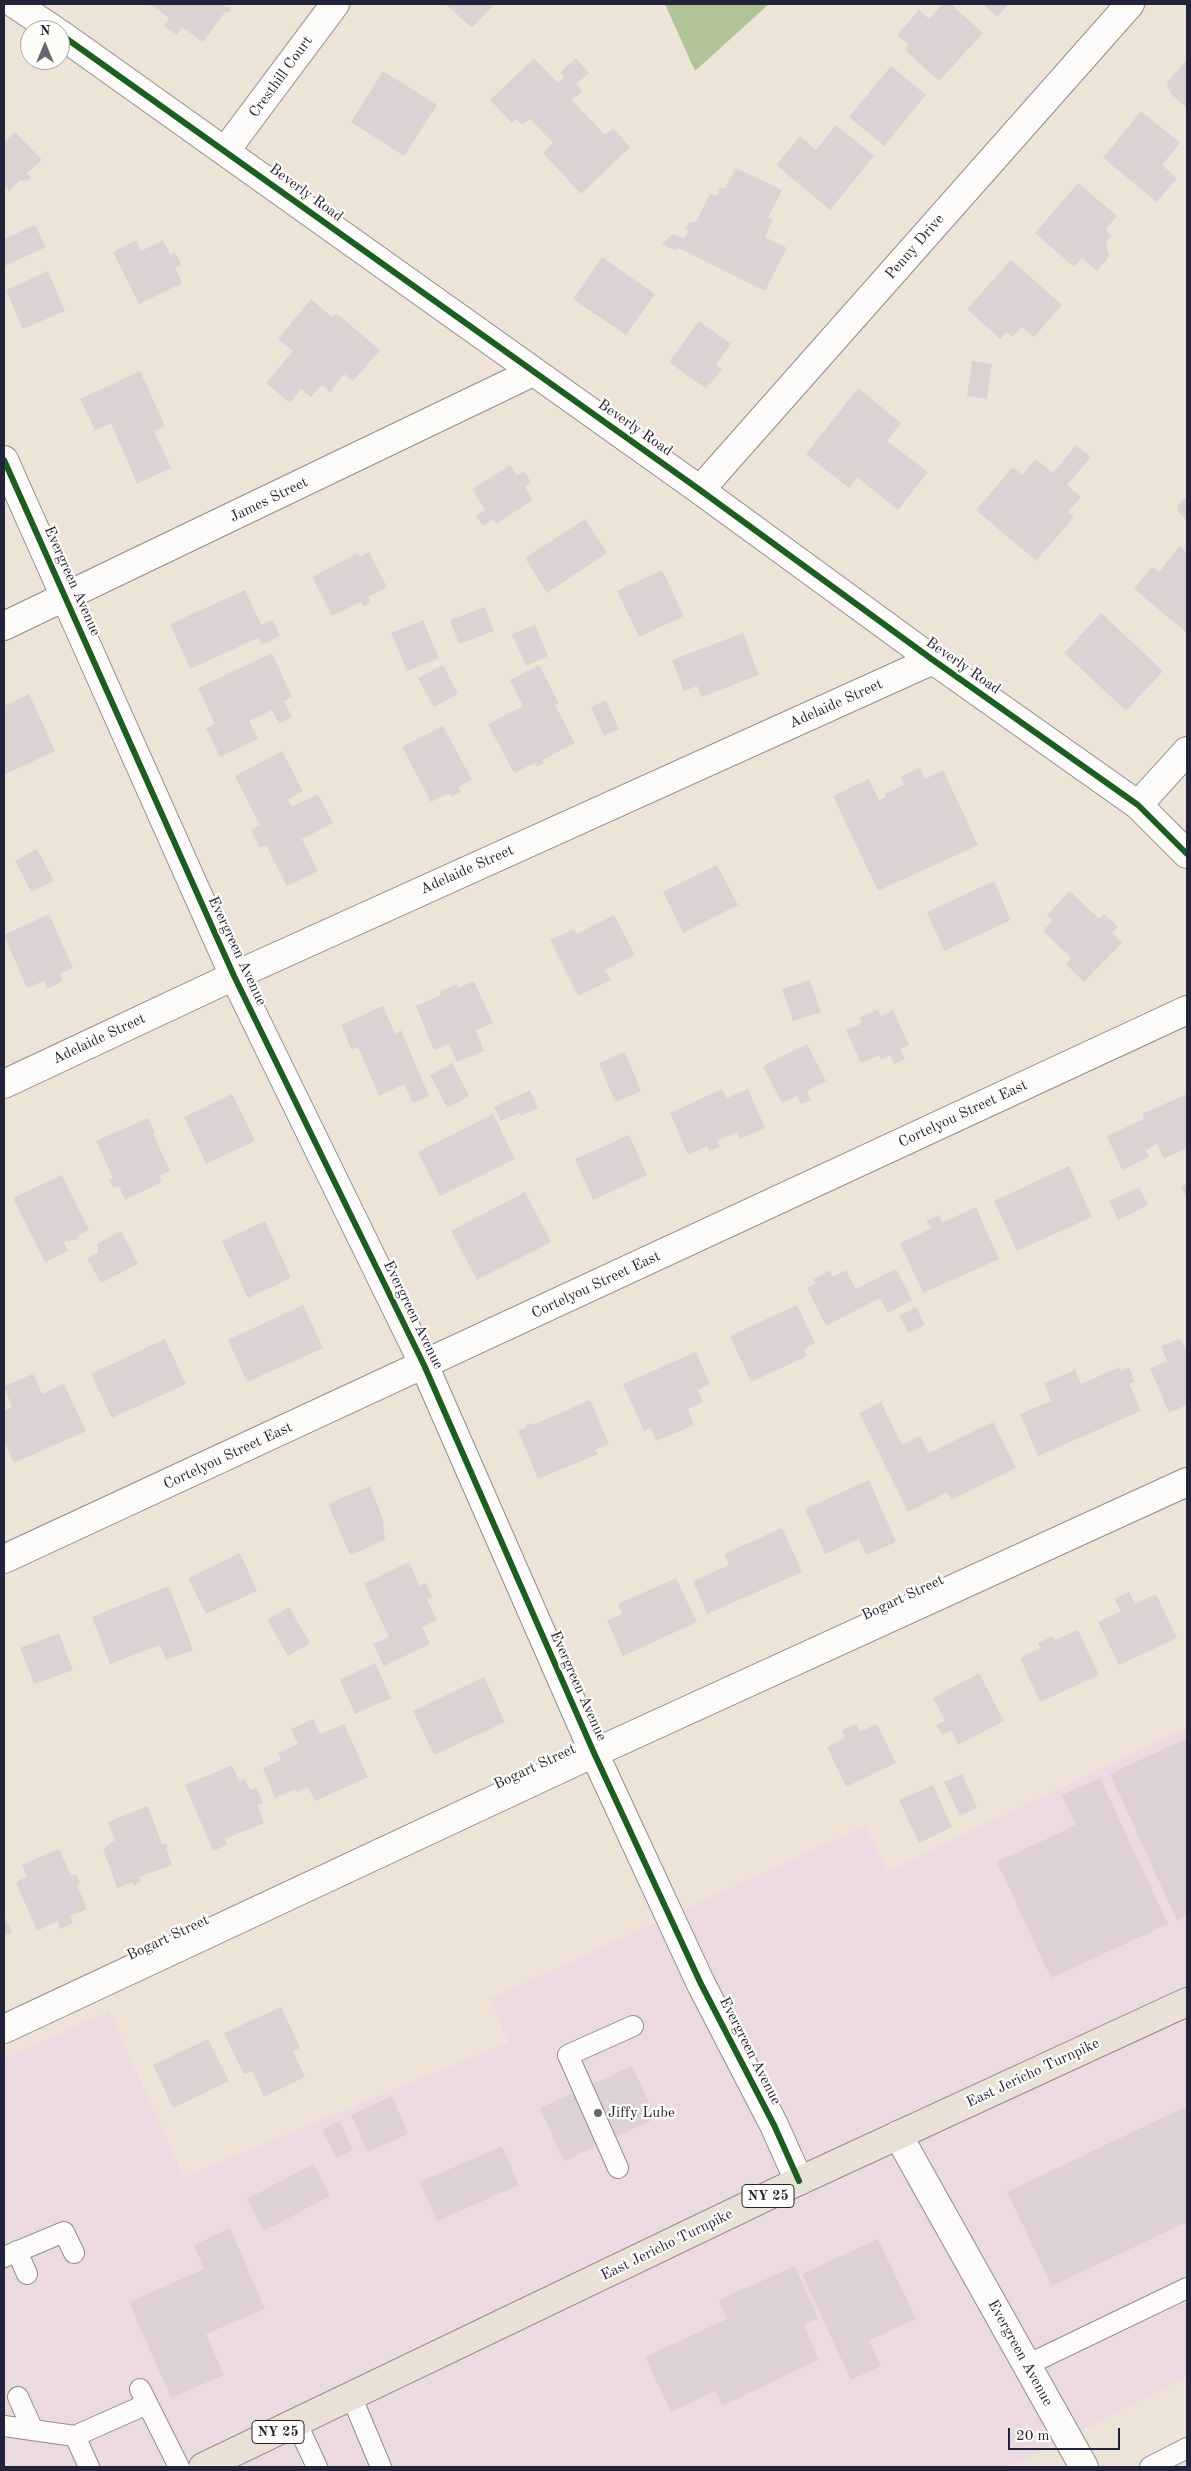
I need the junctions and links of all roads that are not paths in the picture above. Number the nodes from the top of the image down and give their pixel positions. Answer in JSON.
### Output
{"nodes":[{"id":1,"x":15,"y":4,"type":"edge"},
{"id":2,"x":335,"y":4,"type":"edge"},
{"id":3,"x":1130,"y":4,"type":"edge"},
{"id":4,"x":39,"y":20,"type":"edge"},
{"id":5,"x":70,"y":41,"type":"edge"},
{"id":6,"x":226,"y":150,"type":"junction"},
{"id":7,"x":533,"y":372,"type":"junction"},
{"id":8,"x":4,"y":460,"type":"edge"},
{"id":9,"x":700,"y":490,"type":"junction"},
{"id":10,"x":66,"y":597,"type":"junction"},
{"id":11,"x":4,"y":626,"type":"edge"},
{"id":12,"x":933,"y":660,"type":"junction"},
{"id":13,"x":1187,"y":751,"type":"edge"},
{"id":14,"x":1138,"y":805,"type":"junction"},
{"id":15,"x":1187,"y":854,"type":"edge"},
{"id":16,"x":234,"y":976,"type":"junction"},
{"id":17,"x":1187,"y":1010,"type":"edge"},
{"id":18,"x":4,"y":1084,"type":"edge"},
{"id":19,"x":424,"y":1365,"type":"junction"},
{"id":20,"x":1187,"y":1482,"type":"edge"},
{"id":21,"x":4,"y":1560,"type":"edge"},
{"id":22,"x":594,"y":1754,"type":"junction"},
{"id":23,"x":1187,"y":2002,"type":"edge"},
{"id":24,"x":633,"y":2026,"type":"dead end"},
{"id":25,"x":4,"y":2029,"type":"edge"},
{"id":26,"x":898,"y":2135,"type":"junction"},
{"id":27,"x":618,"y":2168,"type":"dead end"},
{"id":28,"x":799,"y":2181,"type":"junction"},
{"id":29,"x":74,"y":2253,"type":"dead end"},
{"id":30,"x":10,"y":2254,"type":"edge"},
{"id":31,"x":28,"y":2274,"type":"dead end"},
{"id":32,"x":1187,"y":2288,"type":"edge"},
{"id":33,"x":1027,"y":2365,"type":"junction"},
{"id":34,"x":18,"y":2397,"type":"dead end"},
{"id":35,"x":352,"y":2398,"type":"junction"},
{"id":36,"x":297,"y":2424,"type":"junction"},
{"id":37,"x":4,"y":2426,"type":"edge"},
{"id":38,"x":33,"y":2430,"type":"junction"},
{"id":39,"x":75,"y":2436,"type":"junction"},
{"id":40,"x":1187,"y":2448,"type":"edge"},
{"id":41,"x":89,"y":2467,"type":"edge"},
{"id":42,"x":179,"y":2467,"type":"edge"},
{"id":43,"x":203,"y":2467,"type":"edge"},
{"id":44,"x":318,"y":2467,"type":"edge"},
{"id":45,"x":381,"y":2467,"type":"edge"},
{"id":46,"x":1084,"y":2467,"type":"edge"},
{"id":47,"x":1150,"y":2467,"type":"edge"}],
"edges":[{"from":1,"to":4,"type":"street"},
{"from":2,"to":6,"type":"street","name":"Cresthill Court"},
{"from":3,"to":9,"type":"street","name":"Penny Drive"},
{"from":5,"to":6,"type":"street","name":"Beverly Road"},
{"from":6,"to":7,"type":"street","name":"Beverly Road"},
{"from":7,"to":9,"type":"street","name":"Beverly Road"},
{"from":7,"to":10,"type":"street","name":"James Street"},
{"from":8,"to":10,"type":"street","name":"Evergreen Avenue"},
{"from":9,"to":12,"type":"street","name":"Beverly Road"},
{"from":10,"to":11,"type":"street","name":"James Street"},
{"from":10,"to":16,"type":"street","name":"Evergreen Avenue"},
{"from":12,"to":14,"type":"street","name":"Beverly Road"},
{"from":12,"to":16,"type":"street","name":"Adelaide Street"},
{"from":13,"to":14,"type":"street"},
{"from":14,"to":15,"type":"street","name":"Beverly Road"},
{"from":16,"to":18,"type":"street","name":"Adelaide Street"},
{"from":16,"to":19,"type":"street","name":"Evergreen Avenue"},
{"from":17,"to":19,"type":"street","name":"Cortelyou Street East"},
{"from":19,"to":21,"type":"street","name":"Cortelyou Street East"},
{"from":19,"to":22,"type":"street","name":"Evergreen Avenue"},
{"from":20,"to":22,"type":"street","name":"Bogart Street"},
{"from":22,"to":25,"type":"street","name":"Bogart Street"},
{"from":22,"to":28,"type":"street","name":"Evergreen Avenue"},
{"from":23,"to":26,"type":"main road","name":"East Jericho Turnpike","number":"NY 25"},
{"from":24,"to":27,"type":"lane"},
{"from":26,"to":28,"type":"main road","name":"East Jericho Turnpike","number":"NY 25"},
{"from":26,"to":33,"type":"street","name":"Evergreen Avenue"},
{"from":28,"to":35,"type":"main road","name":"East Jericho Turnpike","number":"NY 25"},
{"from":29,"to":30,"type":"lane"},
{"from":30,"to":31,"type":"lane"},
{"from":32,"to":33,"type":"lane"},
{"from":33,"to":46,"type":"street","name":"Evergreen Avenue"},
{"from":34,"to":38,"type":"lane"},
{"from":35,"to":36,"type":"main road","name":"East Jericho Turnpike","number":"NY 25"},
{"from":35,"to":45,"type":"lane"},
{"from":36,"to":43,"type":"main road","name":"East Jericho Turnpike","number":"NY 25"},
{"from":36,"to":44,"type":"lane"},
{"from":37,"to":38,"type":"lane"},
{"from":38,"to":39,"type":"lane"},
{"from":39,"to":41,"type":"lane"},
{"from":39,"to":42,"type":"lane"},
{"from":40,"to":47,"type":"lane"}]}
